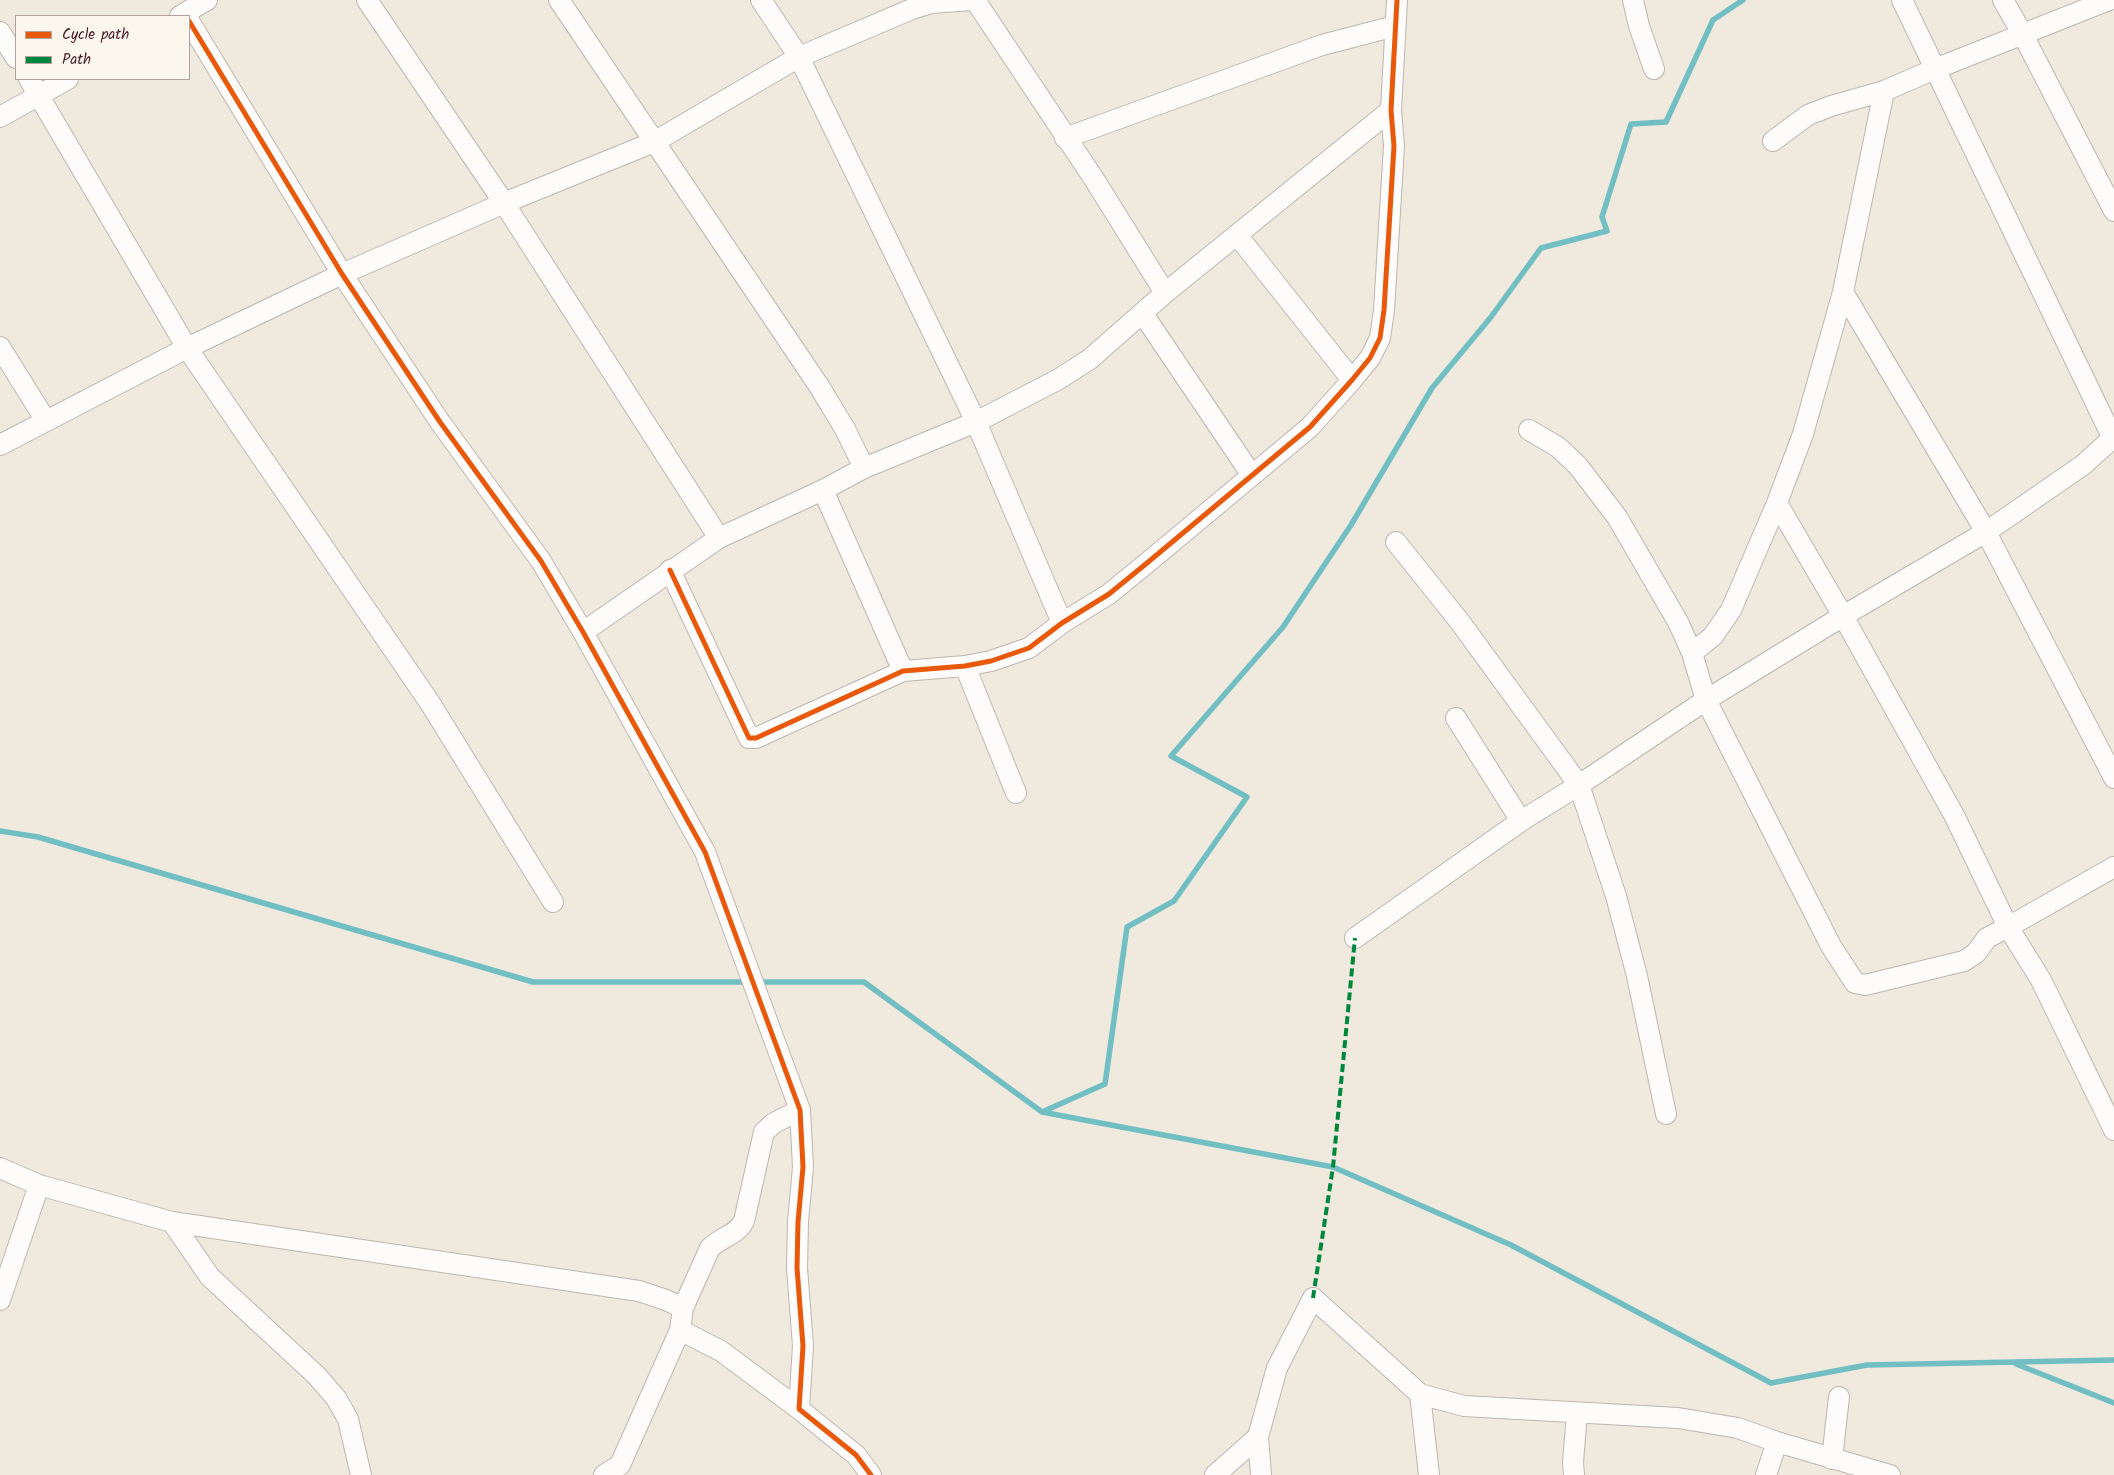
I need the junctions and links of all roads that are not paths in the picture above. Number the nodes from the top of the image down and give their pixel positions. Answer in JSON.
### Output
{"nodes":[{"id":1,"x":207,"y":0,"type":"edge"},
{"id":2,"x":366,"y":0,"type":"edge"},
{"id":3,"x":559,"y":0,"type":"edge"},
{"id":4,"x":761,"y":0,"type":"edge"},
{"id":5,"x":973,"y":0,"type":"edge"},
{"id":6,"x":1397,"y":0,"type":"edge"},
{"id":7,"x":1633,"y":0,"type":"edge"},
{"id":8,"x":1902,"y":0,"type":"edge"},
{"id":9,"x":2003,"y":0,"type":"edge"},
{"id":10,"x":2109,"y":0,"type":"edge"},
{"id":11,"x":183,"y":13,"type":"edge"},
{"id":12,"x":190,"y":24,"type":"edge"},
{"id":13,"x":1395,"y":26,"type":"junction"},
{"id":14,"x":0,"y":32,"type":"edge"},
{"id":15,"x":2023,"y":35,"type":"junction"},
{"id":16,"x":15,"y":56,"type":"edge"},
{"id":17,"x":800,"y":57,"type":"junction"},
{"id":18,"x":1935,"y":68,"type":"junction"},
{"id":19,"x":1654,"y":69,"type":"dead end"},
{"id":20,"x":64,"y":80,"type":"edge"},
{"id":21,"x":34,"y":87,"type":"edge"},
{"id":22,"x":1884,"y":92,"type":"junction"},
{"id":23,"x":1391,"y":110,"type":"junction"},
{"id":24,"x":0,"y":117,"type":"edge"},
{"id":25,"x":1065,"y":138,"type":"junction"},
{"id":26,"x":1773,"y":141,"type":"dead end"},
{"id":27,"x":654,"y":142,"type":"junction"},
{"id":28,"x":504,"y":203,"type":"junction"},
{"id":29,"x":2114,"y":211,"type":"edge"},
{"id":30,"x":1237,"y":236,"type":"junction"},
{"id":31,"x":342,"y":274,"type":"junction"},
{"id":32,"x":1842,"y":292,"type":"junction"},
{"id":33,"x":1165,"y":293,"type":"junction"},
{"id":34,"x":1143,"y":314,"type":"junction"},
{"id":35,"x":0,"y":346,"type":"edge"},
{"id":36,"x":187,"y":348,"type":"junction"},
{"id":37,"x":1352,"y":380,"type":"junction"},
{"id":38,"x":46,"y":421,"type":"junction"},
{"id":39,"x":976,"y":422,"type":"junction"},
{"id":40,"x":1529,"y":430,"type":"dead end"},
{"id":41,"x":2114,"y":439,"type":"edge"},
{"id":42,"x":0,"y":445,"type":"edge"},
{"id":43,"x":864,"y":468,"type":"junction"},
{"id":44,"x":1251,"y":474,"type":"junction"},
{"id":45,"x":823,"y":490,"type":"junction"},
{"id":46,"x":1777,"y":503,"type":"junction"},
{"id":47,"x":1986,"y":532,"type":"junction"},
{"id":48,"x":719,"y":538,"type":"junction"},
{"id":49,"x":1396,"y":542,"type":"dead end"},
{"id":50,"x":670,"y":570,"type":"junction"},
{"id":51,"x":1843,"y":616,"type":"junction"},
{"id":52,"x":1062,"y":623,"type":"junction"},
{"id":53,"x":583,"y":632,"type":"junction"},
{"id":54,"x":1692,"y":654,"type":"junction"},
{"id":55,"x":965,"y":666,"type":"junction"},
{"id":56,"x":903,"y":671,"type":"junction"},
{"id":57,"x":1706,"y":700,"type":"junction"},
{"id":58,"x":1456,"y":718,"type":"dead end"},
{"id":59,"x":2114,"y":778,"type":"edge"},
{"id":60,"x":1579,"y":785,"type":"junction"},
{"id":61,"x":1016,"y":793,"type":"dead end"},
{"id":62,"x":1521,"y":821,"type":"junction"},
{"id":63,"x":2114,"y":866,"type":"edge"},
{"id":64,"x":553,"y":902,"type":"dead end"},
{"id":65,"x":2008,"y":927,"type":"junction"},
{"id":66,"x":1355,"y":938,"type":"dead end"},
{"id":67,"x":800,"y":1110,"type":"junction"},
{"id":68,"x":1666,"y":1114,"type":"dead end"},
{"id":69,"x":2114,"y":1130,"type":"edge"},
{"id":70,"x":0,"y":1168,"type":"edge"},
{"id":71,"x":39,"y":1184,"type":"junction"},
{"id":72,"x":172,"y":1222,"type":"junction"},
{"id":73,"x":0,"y":1300,"type":"edge"},
{"id":74,"x":683,"y":1308,"type":"junction"},
{"id":75,"x":680,"y":1330,"type":"junction"},
{"id":76,"x":1420,"y":1394,"type":"junction"},
{"id":77,"x":1839,"y":1397,"type":"dead end"},
{"id":78,"x":799,"y":1409,"type":"junction"},
{"id":79,"x":1577,"y":1413,"type":"junction"},
{"id":80,"x":1258,"y":1437,"type":"junction"},
{"id":81,"x":1777,"y":1442,"type":"junction"},
{"id":82,"x":1832,"y":1458,"type":"junction"},
{"id":83,"x":361,"y":1475,"type":"edge"},
{"id":84,"x":604,"y":1475,"type":"edge"},
{"id":85,"x":871,"y":1475,"type":"edge"},
{"id":86,"x":1215,"y":1475,"type":"edge"},
{"id":87,"x":1261,"y":1475,"type":"edge"},
{"id":88,"x":1429,"y":1475,"type":"edge"},
{"id":89,"x":1574,"y":1475,"type":"edge"},
{"id":90,"x":1766,"y":1475,"type":"edge"},
{"id":91,"x":1890,"y":1475,"type":"edge"}],
"edges":[{"from":1,"to":11,"type":"street"},
{"from":2,"to":28,"type":"street"},
{"from":3,"to":27,"type":"street"},
{"from":4,"to":17,"type":"street"},
{"from":5,"to":17,"type":"street"},
{"from":5,"to":25,"type":"street"},
{"from":6,"to":13,"type":"street"},
{"from":7,"to":19,"type":"street"},
{"from":8,"to":18,"type":"street"},
{"from":9,"to":15,"type":"street"},
{"from":10,"to":15,"type":"street"},
{"from":12,"to":31,"type":"street"},
{"from":13,"to":23,"type":"street"},
{"from":13,"to":25,"type":"street"},
{"from":14,"to":16,"type":"street"},
{"from":15,"to":18,"type":"street"},
{"from":15,"to":29,"type":"street"},
{"from":17,"to":27,"type":"street"},
{"from":17,"to":39,"type":"street"},
{"from":18,"to":22,"type":"street"},
{"from":18,"to":41,"type":"street"},
{"from":20,"to":21,"type":"street"},
{"from":21,"to":24,"type":"street"},
{"from":21,"to":36,"type":"street"},
{"from":22,"to":26,"type":"street"},
{"from":22,"to":32,"type":"street"},
{"from":23,"to":30,"type":"street"},
{"from":23,"to":37,"type":"street"},
{"from":25,"to":33,"type":"street"},
{"from":27,"to":28,"type":"street"},
{"from":27,"to":43,"type":"street"},
{"from":28,"to":31,"type":"street"},
{"from":28,"to":48,"type":"street"},
{"from":30,"to":33,"type":"street"},
{"from":30,"to":37,"type":"street"},
{"from":31,"to":36,"type":"street"},
{"from":31,"to":53,"type":"street"},
{"from":32,"to":46,"type":"street"},
{"from":32,"to":47,"type":"street"},
{"from":33,"to":34,"type":"street"},
{"from":34,"to":39,"type":"street"},
{"from":34,"to":44,"type":"street"},
{"from":35,"to":38,"type":"street"},
{"from":36,"to":38,"type":"street"},
{"from":36,"to":64,"type":"street"},
{"from":37,"to":44,"type":"street"},
{"from":38,"to":42,"type":"street"},
{"from":39,"to":43,"type":"street"},
{"from":39,"to":52,"type":"street"},
{"from":40,"to":54,"type":"street"},
{"from":41,"to":47,"type":"street"},
{"from":43,"to":45,"type":"street"},
{"from":44,"to":52,"type":"street"},
{"from":45,"to":48,"type":"street"},
{"from":45,"to":56,"type":"street"},
{"from":46,"to":51,"type":"street"},
{"from":46,"to":54,"type":"street"},
{"from":47,"to":51,"type":"street"},
{"from":47,"to":59,"type":"street"},
{"from":48,"to":50,"type":"street"},
{"from":49,"to":60,"type":"street"},
{"from":50,"to":53,"type":"street"},
{"from":50,"to":56,"type":"street"},
{"from":51,"to":57,"type":"street"},
{"from":51,"to":65,"type":"street"},
{"from":52,"to":55,"type":"street"},
{"from":53,"to":67,"type":"street"},
{"from":54,"to":57,"type":"street"},
{"from":55,"to":56,"type":"street"},
{"from":55,"to":61,"type":"street"},
{"from":57,"to":60,"type":"street"},
{"from":57,"to":65,"type":"street"},
{"from":58,"to":62,"type":"street"},
{"from":60,"to":62,"type":"street"},
{"from":60,"to":68,"type":"street"},
{"from":62,"to":66,"type":"street"},
{"from":63,"to":65,"type":"street"},
{"from":65,"to":69,"type":"street"},
{"from":67,"to":74,"type":"street"},
{"from":67,"to":78,"type":"street"},
{"from":70,"to":71,"type":"street"},
{"from":71,"to":72,"type":"street"},
{"from":71,"to":73,"type":"street"},
{"from":72,"to":74,"type":"street"},
{"from":72,"to":83,"type":"street"},
{"from":74,"to":75,"type":"street"},
{"from":75,"to":78,"type":"street"},
{"from":75,"to":84,"type":"street"},
{"from":76,"to":79,"type":"street"},
{"from":76,"to":80,"type":"street"},
{"from":76,"to":88,"type":"street"},
{"from":77,"to":82,"type":"street"},
{"from":78,"to":85,"type":"street"},
{"from":79,"to":81,"type":"street"},
{"from":79,"to":89,"type":"street"},
{"from":80,"to":86,"type":"street"},
{"from":80,"to":87,"type":"street"},
{"from":81,"to":82,"type":"street"},
{"from":81,"to":90,"type":"street"},
{"from":82,"to":91,"type":"street"}]}
